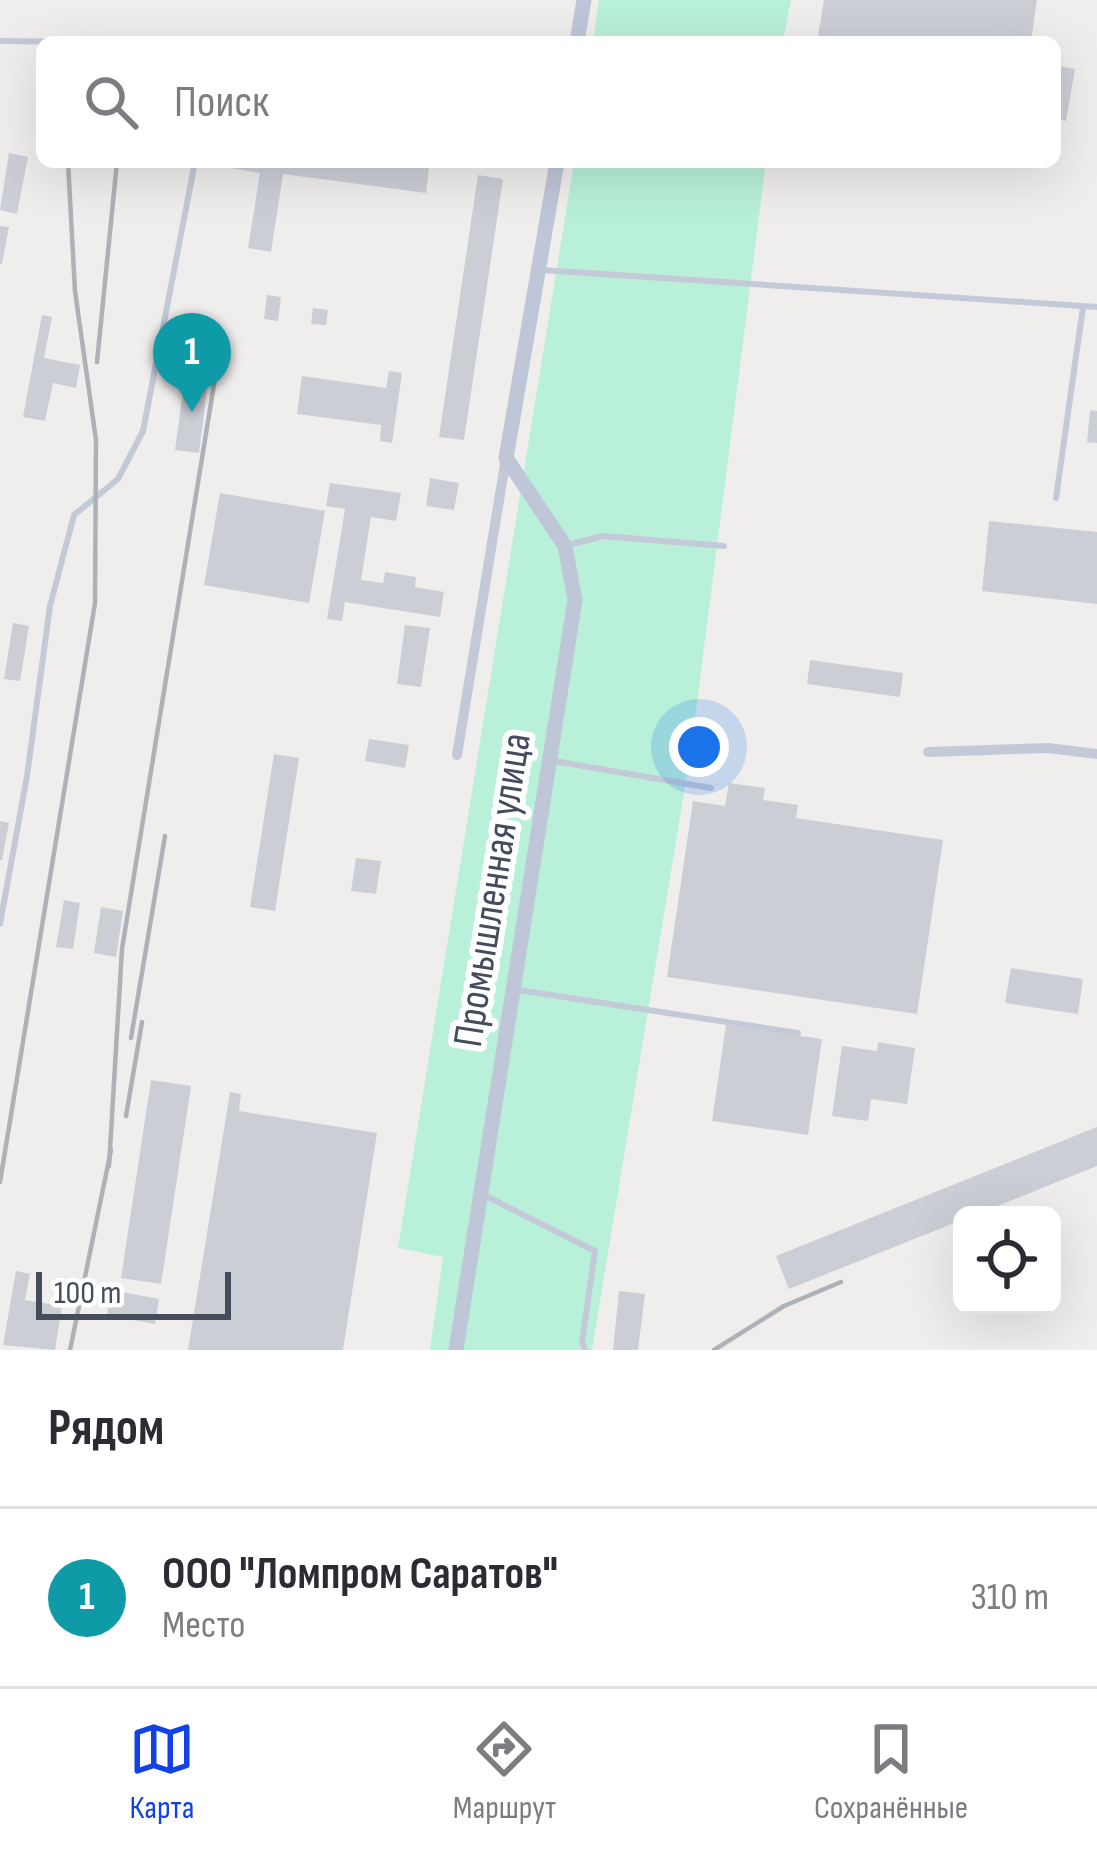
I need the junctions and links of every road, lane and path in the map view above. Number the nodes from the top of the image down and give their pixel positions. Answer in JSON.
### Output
{"nodes":[{"id":1,"x":584,"y":0,"type":"edge"},
{"id":2,"x":578,"y":36,"type":"edge"},
{"id":3,"x":0,"y":41,"type":"edge"},
{"id":4,"x":36,"y":41,"type":"edge"},
{"id":5,"x":193,"y":168,"type":"edge"},
{"id":6,"x":555,"y":168,"type":"edge"},
{"id":7,"x":538,"y":270,"type":"junction"},
{"id":8,"x":1083,"y":307,"type":"junction"},
{"id":9,"x":1097,"y":308,"type":"edge"},
{"id":10,"x":506,"y":458,"type":"junction"},
{"id":11,"x":1056,"y":498,"type":"dead end"},
{"id":12,"x":565,"y":546,"type":"junction"},
{"id":13,"x":724,"y":546,"type":"dead end"},
{"id":14,"x":928,"y":752,"type":"dead end"},
{"id":15,"x":1097,"y":754,"type":"edge"},
{"id":16,"x":457,"y":755,"type":"dead end"},
{"id":17,"x":550,"y":761,"type":"junction"},
{"id":18,"x":711,"y":788,"type":"dead end"},
{"id":19,"x":0,"y":924,"type":"edge"},
{"id":20,"x":514,"y":990,"type":"junction"},
{"id":21,"x":798,"y":1033,"type":"dead end"},
{"id":22,"x":481,"y":1194,"type":"junction"},
{"id":23,"x":456,"y":1350,"type":"edge"},
{"id":24,"x":585,"y":1350,"type":"edge"}],
"edges":[{"from":1,"to":2,"type":"street"},
{"from":3,"to":4,"type":"lane"},
{"from":5,"to":19,"type":"lane"},
{"from":6,"to":7,"type":"street","name":"Промышленная улица"},
{"from":7,"to":8,"type":"lane"},
{"from":7,"to":10,"type":"street","name":"Промышленная улица"},
{"from":8,"to":9,"type":"lane"},
{"from":8,"to":11,"type":"lane"},
{"from":10,"to":12,"type":"street","name":"Промышленная улица"},
{"from":10,"to":16,"type":"street","name":"Промышленная улица"},
{"from":12,"to":13,"type":"lane"},
{"from":12,"to":17,"type":"street","name":"Промышленная улица"},
{"from":14,"to":15,"type":"street"},
{"from":17,"to":18,"type":"lane"},
{"from":17,"to":20,"type":"street","name":"Промышленная улица"},
{"from":20,"to":21,"type":"lane"},
{"from":20,"to":22,"type":"street","name":"Промышленная улица"},
{"from":22,"to":23,"type":"street","name":"Промышленная улица"},
{"from":22,"to":24,"type":"lane"}]}
